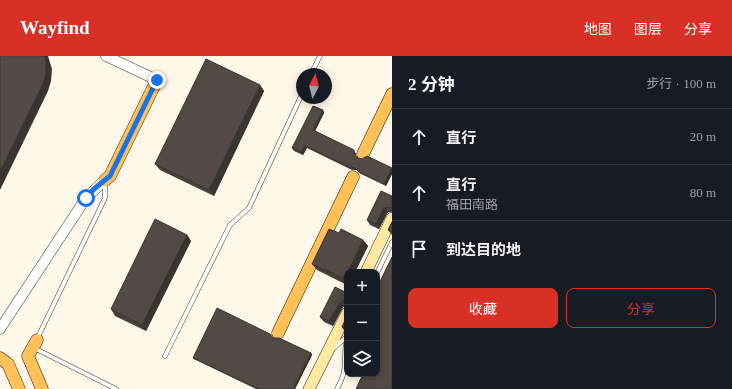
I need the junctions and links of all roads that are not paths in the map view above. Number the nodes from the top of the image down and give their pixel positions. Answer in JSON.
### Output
{"nodes":[{"id":1,"x":106,"y":56,"type":"edge"},
{"id":2,"x":320,"y":56,"type":"edge"},
{"id":3,"x":314,"y":68,"type":"edge"},
{"id":4,"x":157,"y":80,"type":"joint"},
{"id":5,"x":392,"y":94,"type":"edge"},
{"id":6,"x":297,"y":104,"type":"edge"},
{"id":7,"x":364,"y":154,"type":"dead end"},
{"id":8,"x":353,"y":176,"type":"dead end"},
{"id":9,"x":105,"y":180,"type":"junction"},
{"id":10,"x":392,"y":218,"type":"edge"},
{"id":11,"x":392,"y":242,"type":"edge"},
{"id":12,"x":367,"y":269,"type":"edge"},
{"id":13,"x":379,"y":269,"type":"edge"},
{"id":14,"x":344,"y":319,"type":"edge"},
{"id":15,"x":0,"y":328,"type":"edge"},
{"id":16,"x":278,"y":333,"type":"dead end"},
{"id":17,"x":37,"y":340,"type":"junction"},
{"id":18,"x":344,"y":340,"type":"edge"},
{"id":19,"x":346,"y":341,"type":"edge"},
{"id":20,"x":165,"y":356,"type":"dead end"},
{"id":21,"x":326,"y":356,"type":"junction"},
{"id":22,"x":0,"y":358,"type":"edge"},
{"id":23,"x":19,"y":389,"type":"edge"},
{"id":24,"x":42,"y":389,"type":"edge"},
{"id":25,"x":116,"y":389,"type":"edge"},
{"id":26,"x":309,"y":389,"type":"edge"},
{"id":27,"x":337,"y":389,"type":"edge"}],
"edges":[{"from":1,"to":4,"type":"street"},
{"from":2,"to":3,"type":"lane"},
{"from":4,"to":9,"type":"main road"},
{"from":5,"to":7,"type":"main road"},
{"from":6,"to":20,"type":"lane"},
{"from":8,"to":16,"type":"main road"},
{"from":9,"to":15,"type":"street"},
{"from":9,"to":17,"type":"lane"},
{"from":10,"to":12,"type":"main road"},
{"from":11,"to":13,"type":"lane"},
{"from":14,"to":21,"type":"main road"},
{"from":17,"to":24,"type":"main road"},
{"from":17,"to":25,"type":"lane"},
{"from":18,"to":21,"type":"lane"},
{"from":19,"to":27,"type":"lane"},
{"from":21,"to":26,"type":"main road"},
{"from":22,"to":23,"type":"main road"}]}
